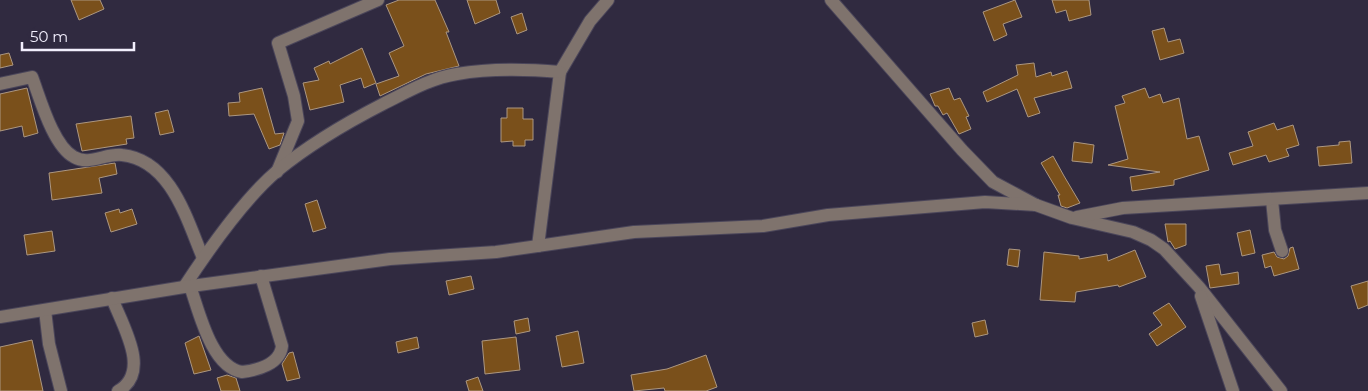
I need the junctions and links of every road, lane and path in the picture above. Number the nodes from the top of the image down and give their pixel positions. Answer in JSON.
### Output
{"nodes":[{"id":1,"x":378,"y":0,"type":"edge"},
{"id":2,"x":608,"y":0,"type":"edge"},
{"id":3,"x":831,"y":0,"type":"edge"},
{"id":4,"x":560,"y":72,"type":"junction"},
{"id":5,"x":0,"y":84,"type":"edge"},
{"id":6,"x":277,"y":172,"type":"junction"},
{"id":7,"x":1368,"y":193,"type":"edge"},
{"id":8,"x":1272,"y":200,"type":"junction"},
{"id":9,"x":1036,"y":205,"type":"junction"},
{"id":10,"x":1072,"y":218,"type":"junction"},
{"id":11,"x":538,"y":246,"type":"junction"},
{"id":12,"x":1282,"y":251,"type":"dead end"},
{"id":13,"x":203,"y":258,"type":"junction"},
{"id":14,"x":261,"y":276,"type":"junction"},
{"id":15,"x":187,"y":286,"type":"junction"},
{"id":16,"x":1199,"y":287,"type":"junction"},
{"id":17,"x":112,"y":298,"type":"junction"},
{"id":18,"x":45,"y":310,"type":"junction"},
{"id":19,"x":0,"y":317,"type":"edge"},
{"id":20,"x":61,"y":391,"type":"edge"},
{"id":21,"x":118,"y":391,"type":"edge"},
{"id":22,"x":1233,"y":391,"type":"edge"},
{"id":23,"x":1281,"y":391,"type":"edge"}],
"edges":[{"from":1,"to":6,"type":"street"},
{"from":2,"to":4,"type":"street"},
{"from":3,"to":9,"type":"street"},
{"from":4,"to":6,"type":"street"},
{"from":4,"to":11,"type":"street"},
{"from":5,"to":13,"type":"street"},
{"from":6,"to":13,"type":"street"},
{"from":7,"to":8,"type":"street"},
{"from":8,"to":10,"type":"street"},
{"from":8,"to":12,"type":"street"},
{"from":9,"to":10,"type":"street"},
{"from":9,"to":11,"type":"street"},
{"from":10,"to":16,"type":"street"},
{"from":11,"to":14,"type":"street"},
{"from":13,"to":15,"type":"street"},
{"from":14,"to":15,"type":"street"},
{"from":14,"to":15,"type":"street"},
{"from":15,"to":17,"type":"street"},
{"from":16,"to":22,"type":"street"},
{"from":16,"to":23,"type":"street"},
{"from":17,"to":18,"type":"street"},
{"from":17,"to":21,"type":"street"},
{"from":18,"to":19,"type":"street"},
{"from":18,"to":20,"type":"street"}]}
